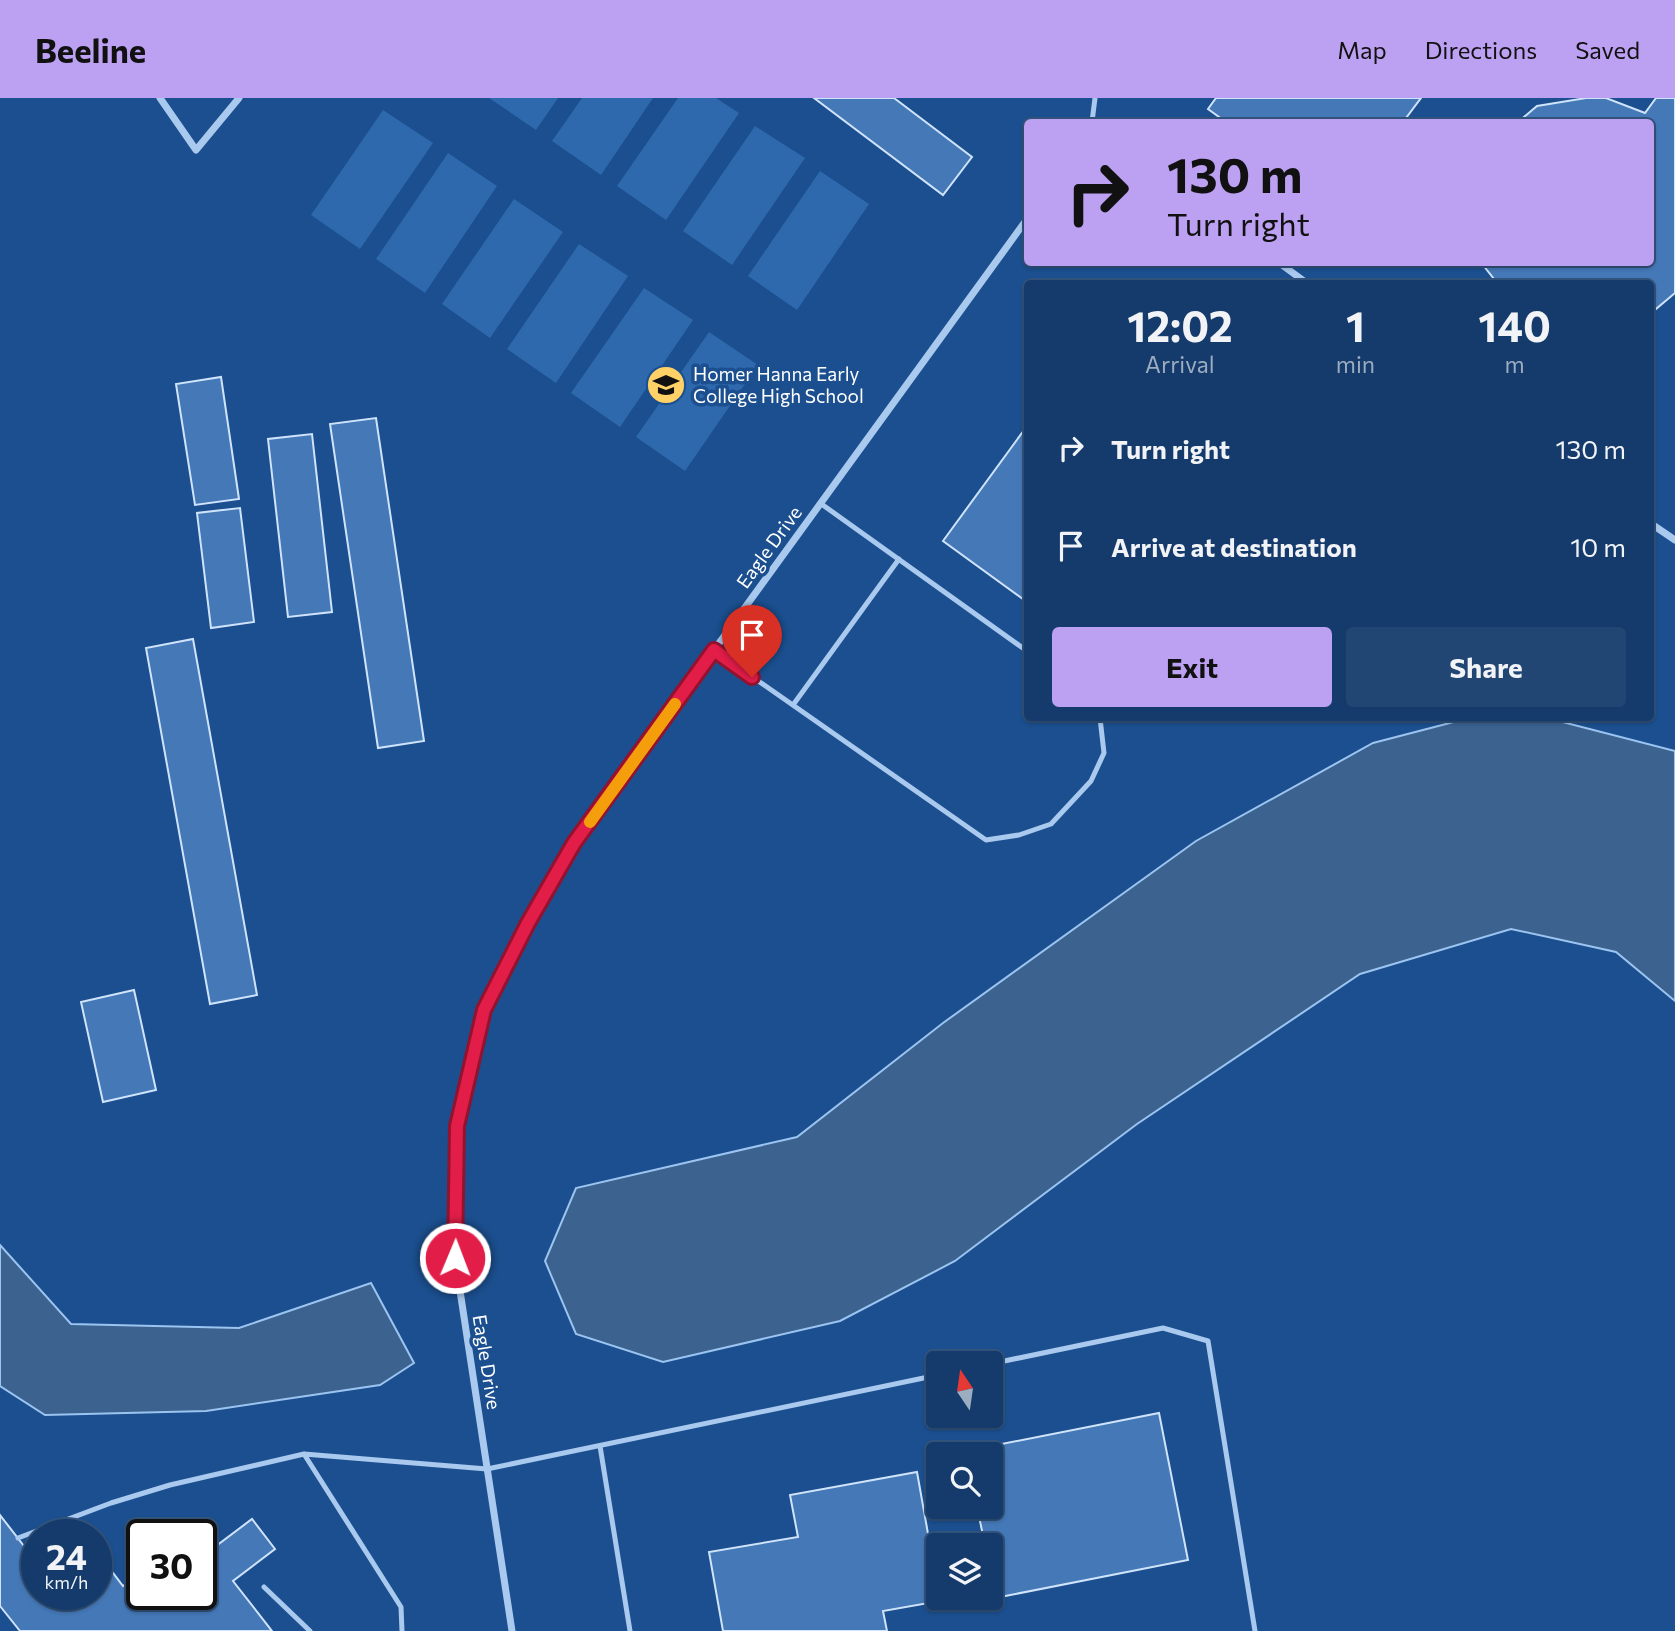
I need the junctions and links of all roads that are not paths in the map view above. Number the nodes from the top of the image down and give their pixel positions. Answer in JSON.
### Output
{"nodes":[{"id":1,"x":160,"y":98,"type":"edge"},
{"id":2,"x":239,"y":98,"type":"edge"},
{"id":3,"x":1095,"y":98,"type":"edge"},
{"id":4,"x":1092,"y":119,"type":"edge"},
{"id":5,"x":1024,"y":223,"type":"edge"},
{"id":6,"x":1283,"y":266,"type":"edge"},
{"id":7,"x":1303,"y":280,"type":"edge"},
{"id":8,"x":820,"y":503,"type":"junction"},
{"id":9,"x":1654,"y":526,"type":"edge"},
{"id":10,"x":1675,"y":540,"type":"edge"},
{"id":11,"x":899,"y":559,"type":"junction"},
{"id":12,"x":714,"y":650,"type":"junction"},
{"id":13,"x":1024,"y":650,"type":"edge"},
{"id":14,"x":793,"y":705,"type":"junction"},
{"id":15,"x":1100,"y":721,"type":"edge"},
{"id":16,"x":1003,"y":1361,"type":"edge"},
{"id":17,"x":926,"y":1378,"type":"edge"},
{"id":18,"x":600,"y":1446,"type":"junction"},
{"id":19,"x":304,"y":1454,"type":"junction"},
{"id":20,"x":488,"y":1469,"type":"junction"},
{"id":21,"x":18,"y":1538,"type":"dead end"},
{"id":22,"x":264,"y":1587,"type":"dead end"},
{"id":23,"x":310,"y":1631,"type":"edge"},
{"id":24,"x":402,"y":1631,"type":"edge"},
{"id":25,"x":512,"y":1631,"type":"edge"},
{"id":26,"x":630,"y":1631,"type":"edge"},
{"id":27,"x":1255,"y":1631,"type":"edge"}],
"edges":[{"from":1,"to":2,"type":"street"},
{"from":3,"to":4,"type":"lane"},
{"from":5,"to":8,"type":"street","name":"Eagle Drive"},
{"from":6,"to":7,"type":"street"},
{"from":8,"to":11,"type":"lane"},
{"from":8,"to":12,"type":"street","name":"Eagle Drive"},
{"from":9,"to":10,"type":"street"},
{"from":11,"to":13,"type":"lane"},
{"from":11,"to":14,"type":"lane"},
{"from":12,"to":14,"type":"lane"},
{"from":12,"to":20,"type":"street","name":"Eagle Drive"},
{"from":14,"to":15,"type":"lane"},
{"from":16,"to":27,"type":"lane"},
{"from":17,"to":18,"type":"lane"},
{"from":18,"to":20,"type":"lane"},
{"from":18,"to":26,"type":"lane"},
{"from":19,"to":20,"type":"lane"},
{"from":19,"to":21,"type":"lane"},
{"from":19,"to":24,"type":"lane"},
{"from":20,"to":25,"type":"street","name":"Eagle Drive"},
{"from":22,"to":23,"type":"lane"}]}
